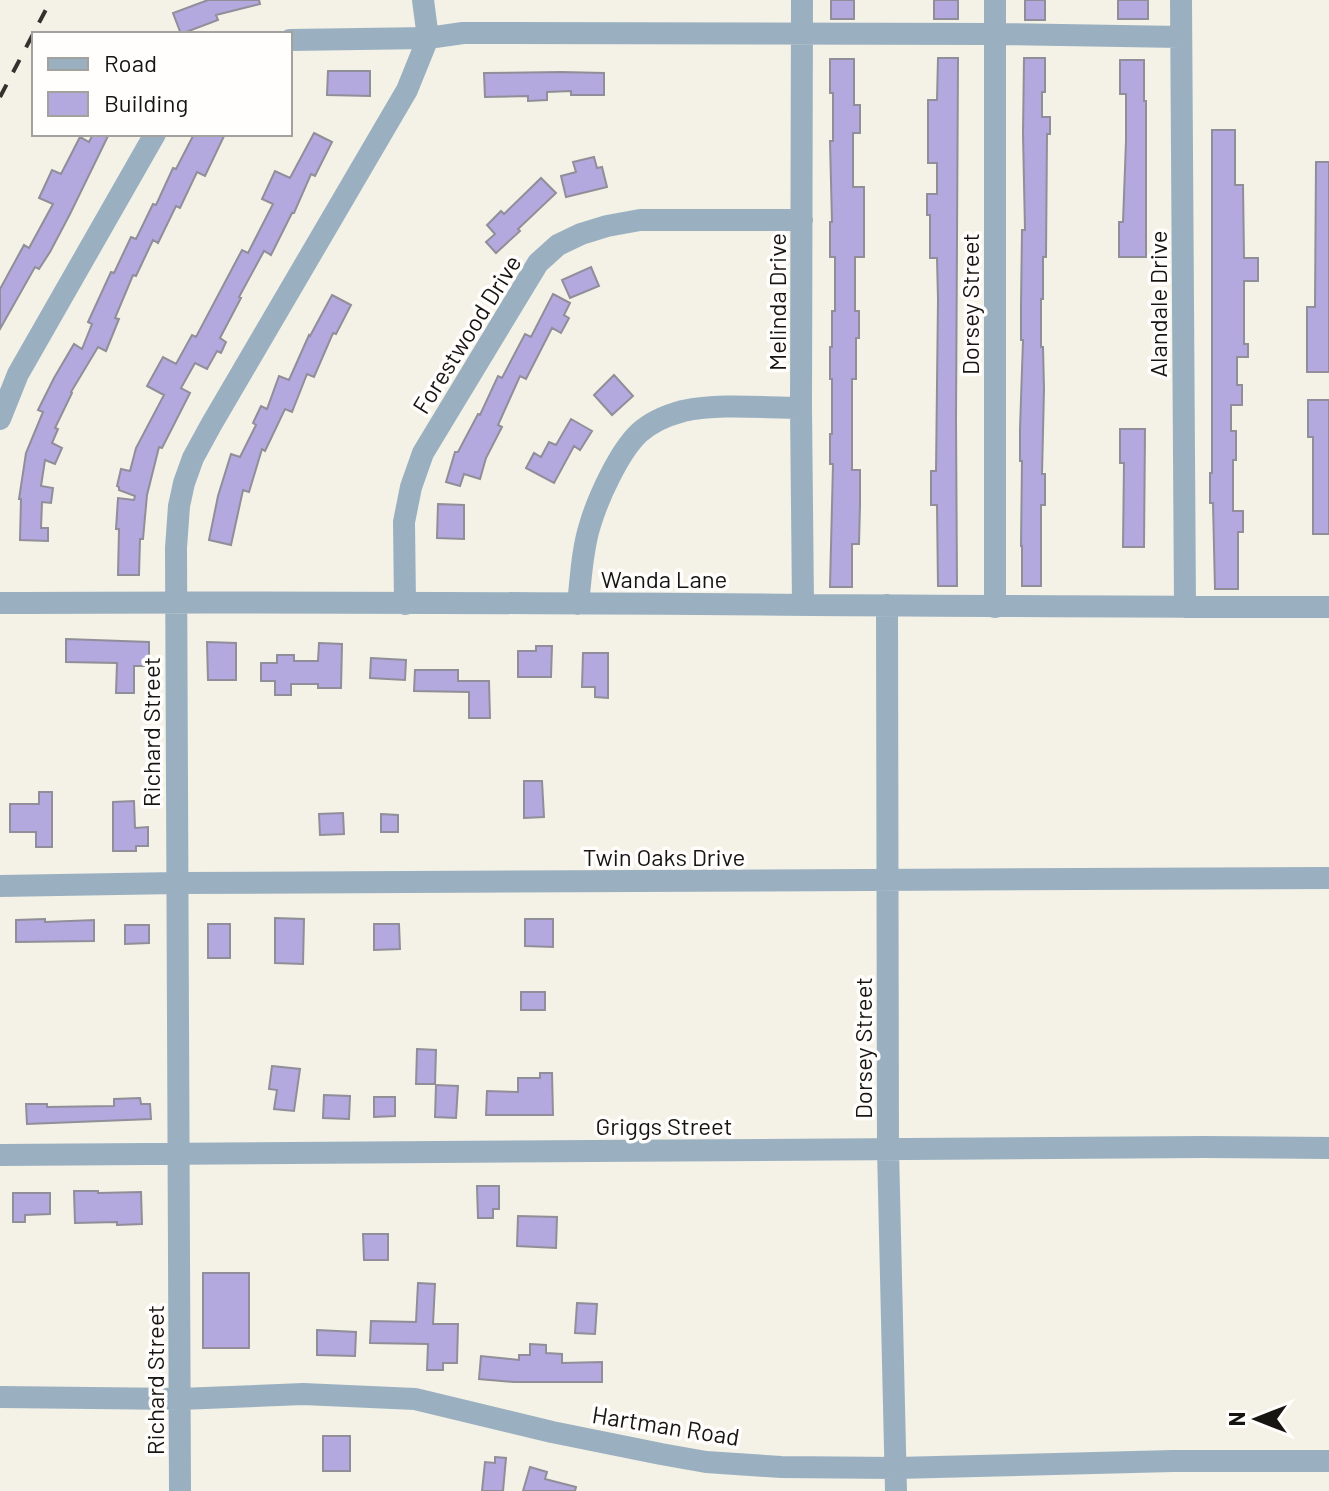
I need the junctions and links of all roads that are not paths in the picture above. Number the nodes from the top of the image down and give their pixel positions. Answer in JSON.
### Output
{"nodes":[{"id":1,"x":423,"y":0,"type":"edge"},
{"id":2,"x":802,"y":0,"type":"edge"},
{"id":3,"x":995,"y":0,"type":"edge"},
{"id":4,"x":1181,"y":0,"type":"edge"},
{"id":5,"x":802,"y":34,"type":"junction"},
{"id":6,"x":995,"y":34,"type":"junction"},
{"id":7,"x":1181,"y":37,"type":"junction"},
{"id":8,"x":428,"y":38,"type":"junction"},
{"id":9,"x":292,"y":40,"type":"edge"},
{"id":10,"x":154,"y":136,"type":"edge"},
{"id":11,"x":802,"y":220,"type":"junction"},
{"id":12,"x":801,"y":408,"type":"junction"},
{"id":13,"x":0,"y":419,"type":"edge"},
{"id":14,"x":176,"y":602,"type":"junction"},
{"id":15,"x":0,"y":603,"type":"edge"},
{"id":16,"x":405,"y":604,"type":"junction"},
{"id":17,"x":578,"y":604,"type":"junction"},
{"id":18,"x":803,"y":604,"type":"junction"},
{"id":19,"x":887,"y":605,"type":"junction"},
{"id":20,"x":995,"y":607,"type":"junction"},
{"id":21,"x":1185,"y":607,"type":"junction"},
{"id":22,"x":1329,"y":607,"type":"edge"},
{"id":23,"x":1329,"y":878,"type":"edge"},
{"id":24,"x":888,"y":881,"type":"junction"},
{"id":25,"x":177,"y":883,"type":"junction"},
{"id":26,"x":0,"y":886,"type":"edge"},
{"id":27,"x":1329,"y":1148,"type":"edge"},
{"id":28,"x":888,"y":1149,"type":"junction"},
{"id":29,"x":0,"y":1155,"type":"edge"},
{"id":30,"x":180,"y":1155,"type":"junction"},
{"id":31,"x":0,"y":1397,"type":"edge"},
{"id":32,"x":180,"y":1399,"type":"junction"},
{"id":33,"x":1329,"y":1461,"type":"edge"},
{"id":34,"x":896,"y":1480,"type":"edge"},
{"id":35,"x":180,"y":1491,"type":"edge"}],
"edges":[{"from":1,"to":8,"type":"street"},
{"from":2,"to":5,"type":"street","name":"Melinda Drive"},
{"from":3,"to":6,"type":"street","name":"Dorsey Street"},
{"from":4,"to":7,"type":"street","name":"Alandale Drive"},
{"from":5,"to":6,"type":"street"},
{"from":5,"to":8,"type":"street"},
{"from":5,"to":11,"type":"street","name":"Melinda Drive"},
{"from":6,"to":7,"type":"street"},
{"from":6,"to":20,"type":"street","name":"Dorsey Street"},
{"from":7,"to":21,"type":"street","name":"Alandale Drive"},
{"from":8,"to":9,"type":"street"},
{"from":8,"to":14,"type":"street","name":"Richard Street"},
{"from":10,"to":13,"type":"street"},
{"from":11,"to":12,"type":"street","name":"Melinda Drive"},
{"from":11,"to":16,"type":"street","name":"Forestwood Drive"},
{"from":12,"to":17,"type":"street"},
{"from":12,"to":18,"type":"street","name":"Melinda Drive"},
{"from":14,"to":15,"type":"street","name":"Wanda Lane"},
{"from":14,"to":16,"type":"street","name":"Wanda Lane"},
{"from":14,"to":25,"type":"street","name":"Richard Street"},
{"from":16,"to":17,"type":"street","name":"Wanda Lane"},
{"from":17,"to":18,"type":"street","name":"Wanda Lane"},
{"from":18,"to":19,"type":"street","name":"Wanda Lane"},
{"from":19,"to":20,"type":"street","name":"Wanda Lane"},
{"from":19,"to":24,"type":"street","name":"Dorsey Street"},
{"from":20,"to":21,"type":"street","name":"Wanda Lane"},
{"from":21,"to":22,"type":"street","name":"Wanda Lane"},
{"from":23,"to":24,"type":"street","name":"Twin Oaks Drive"},
{"from":24,"to":25,"type":"street","name":"Twin Oaks Drive"},
{"from":24,"to":28,"type":"street","name":"Dorsey Street"},
{"from":25,"to":26,"type":"street","name":"Twin Oaks Drive"},
{"from":25,"to":30,"type":"street","name":"Richard Street"},
{"from":27,"to":28,"type":"street","name":"Griggs Street"},
{"from":28,"to":30,"type":"street","name":"Griggs Street"},
{"from":28,"to":34,"type":"street","name":"Dorsey Street"},
{"from":29,"to":30,"type":"street","name":"Griggs Street"},
{"from":30,"to":32,"type":"street","name":"Richard Street"},
{"from":31,"to":32,"type":"street","name":"Hartman Road"},
{"from":32,"to":34,"type":"street","name":"Hartman Road"},
{"from":32,"to":35,"type":"street","name":"Richard Street"},
{"from":33,"to":34,"type":"street","name":"Hartman Road"}]}
